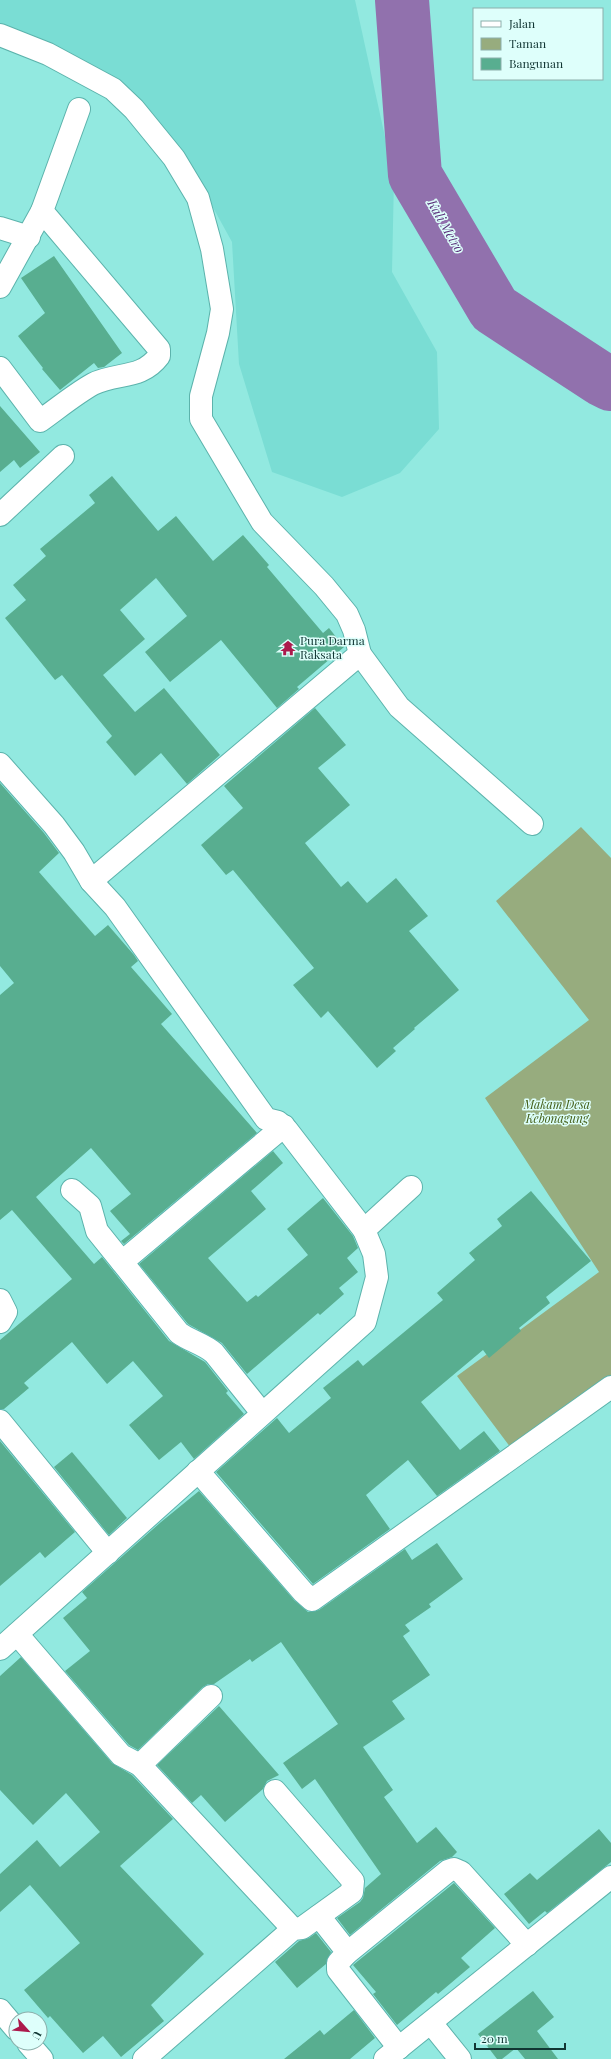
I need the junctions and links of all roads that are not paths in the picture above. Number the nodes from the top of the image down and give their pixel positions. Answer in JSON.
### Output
{"nodes":[{"id":1,"x":0,"y":35,"type":"edge"},
{"id":2,"x":78,"y":109,"type":"dead end"},
{"id":3,"x":42,"y":211,"type":"junction"},
{"id":4,"x":0,"y":228,"type":"edge"},
{"id":5,"x":29,"y":236,"type":"junction"},
{"id":6,"x":3,"y":274,"type":"edge"},
{"id":7,"x":0,"y":368,"type":"edge"},
{"id":8,"x":63,"y":456,"type":"dead end"},
{"id":9,"x":0,"y":515,"type":"edge"},
{"id":10,"x":360,"y":654,"type":"junction"},
{"id":11,"x":0,"y":764,"type":"edge"},
{"id":12,"x":532,"y":824,"type":"dead end"},
{"id":13,"x":91,"y":881,"type":"junction"},
{"id":14,"x":284,"y":1126,"type":"junction"},
{"id":15,"x":411,"y":1187,"type":"dead end"},
{"id":16,"x":72,"y":1190,"type":"dead end"},
{"id":17,"x":364,"y":1230,"type":"junction"},
{"id":18,"x":122,"y":1262,"type":"junction"},
{"id":19,"x":0,"y":1300,"type":"edge"},
{"id":20,"x":0,"y":1322,"type":"edge"},
{"id":21,"x":611,"y":1387,"type":"edge"},
{"id":22,"x":262,"y":1413,"type":"junction"},
{"id":23,"x":0,"y":1421,"type":"edge"},
{"id":24,"x":198,"y":1470,"type":"junction"},
{"id":25,"x":108,"y":1553,"type":"junction"},
{"id":26,"x":17,"y":1634,"type":"junction"},
{"id":27,"x":0,"y":1649,"type":"edge"},
{"id":28,"x":211,"y":1696,"type":"dead end"},
{"id":29,"x":140,"y":1765,"type":"junction"},
{"id":30,"x":275,"y":1791,"type":"dead end"},
{"id":31,"x":611,"y":1877,"type":"edge"},
{"id":32,"x":319,"y":1916,"type":"junction"},
{"id":33,"x":293,"y":1929,"type":"junction"},
{"id":34,"x":527,"y":1945,"type":"junction"},
{"id":35,"x":346,"y":1954,"type":"junction"},
{"id":36,"x":0,"y":2010,"type":"edge"},
{"id":37,"x":8,"y":2020,"type":"edge"},
{"id":38,"x":431,"y":2023,"type":"junction"},
{"id":39,"x":35,"y":2051,"type":"edge"},
{"id":40,"x":392,"y":2053,"type":"edge"},
{"id":41,"x":42,"y":2059,"type":"edge"},
{"id":42,"x":144,"y":2059,"type":"edge"},
{"id":43,"x":460,"y":2059,"type":"edge"}],
"edges":[{"from":1,"to":10,"type":"street"},
{"from":2,"to":3,"type":"street"},
{"from":3,"to":5,"type":"street"},
{"from":3,"to":7,"type":"street"},
{"from":4,"to":5,"type":"street"},
{"from":5,"to":6,"type":"street"},
{"from":8,"to":9,"type":"street"},
{"from":10,"to":12,"type":"street"},
{"from":10,"to":13,"type":"street"},
{"from":11,"to":13,"type":"street"},
{"from":13,"to":14,"type":"street"},
{"from":14,"to":17,"type":"street"},
{"from":14,"to":18,"type":"street"},
{"from":15,"to":17,"type":"street"},
{"from":16,"to":18,"type":"street"},
{"from":17,"to":22,"type":"street"},
{"from":18,"to":22,"type":"street"},
{"from":19,"to":20,"type":"street"},
{"from":21,"to":24,"type":"street"},
{"from":22,"to":24,"type":"street"},
{"from":23,"to":25,"type":"street"},
{"from":24,"to":25,"type":"street"},
{"from":25,"to":26,"type":"street"},
{"from":26,"to":27,"type":"street"},
{"from":26,"to":29,"type":"street"},
{"from":28,"to":29,"type":"street"},
{"from":29,"to":33,"type":"street"},
{"from":30,"to":32,"type":"street"},
{"from":31,"to":34,"type":"street"},
{"from":32,"to":33,"type":"street"},
{"from":32,"to":35,"type":"street"},
{"from":33,"to":42,"type":"street"},
{"from":34,"to":35,"type":"street"},
{"from":34,"to":38,"type":"street"},
{"from":35,"to":40,"type":"street"},
{"from":36,"to":37,"type":"street"},
{"from":38,"to":40,"type":"street"},
{"from":38,"to":43,"type":"street"},
{"from":39,"to":41,"type":"street"}]}
